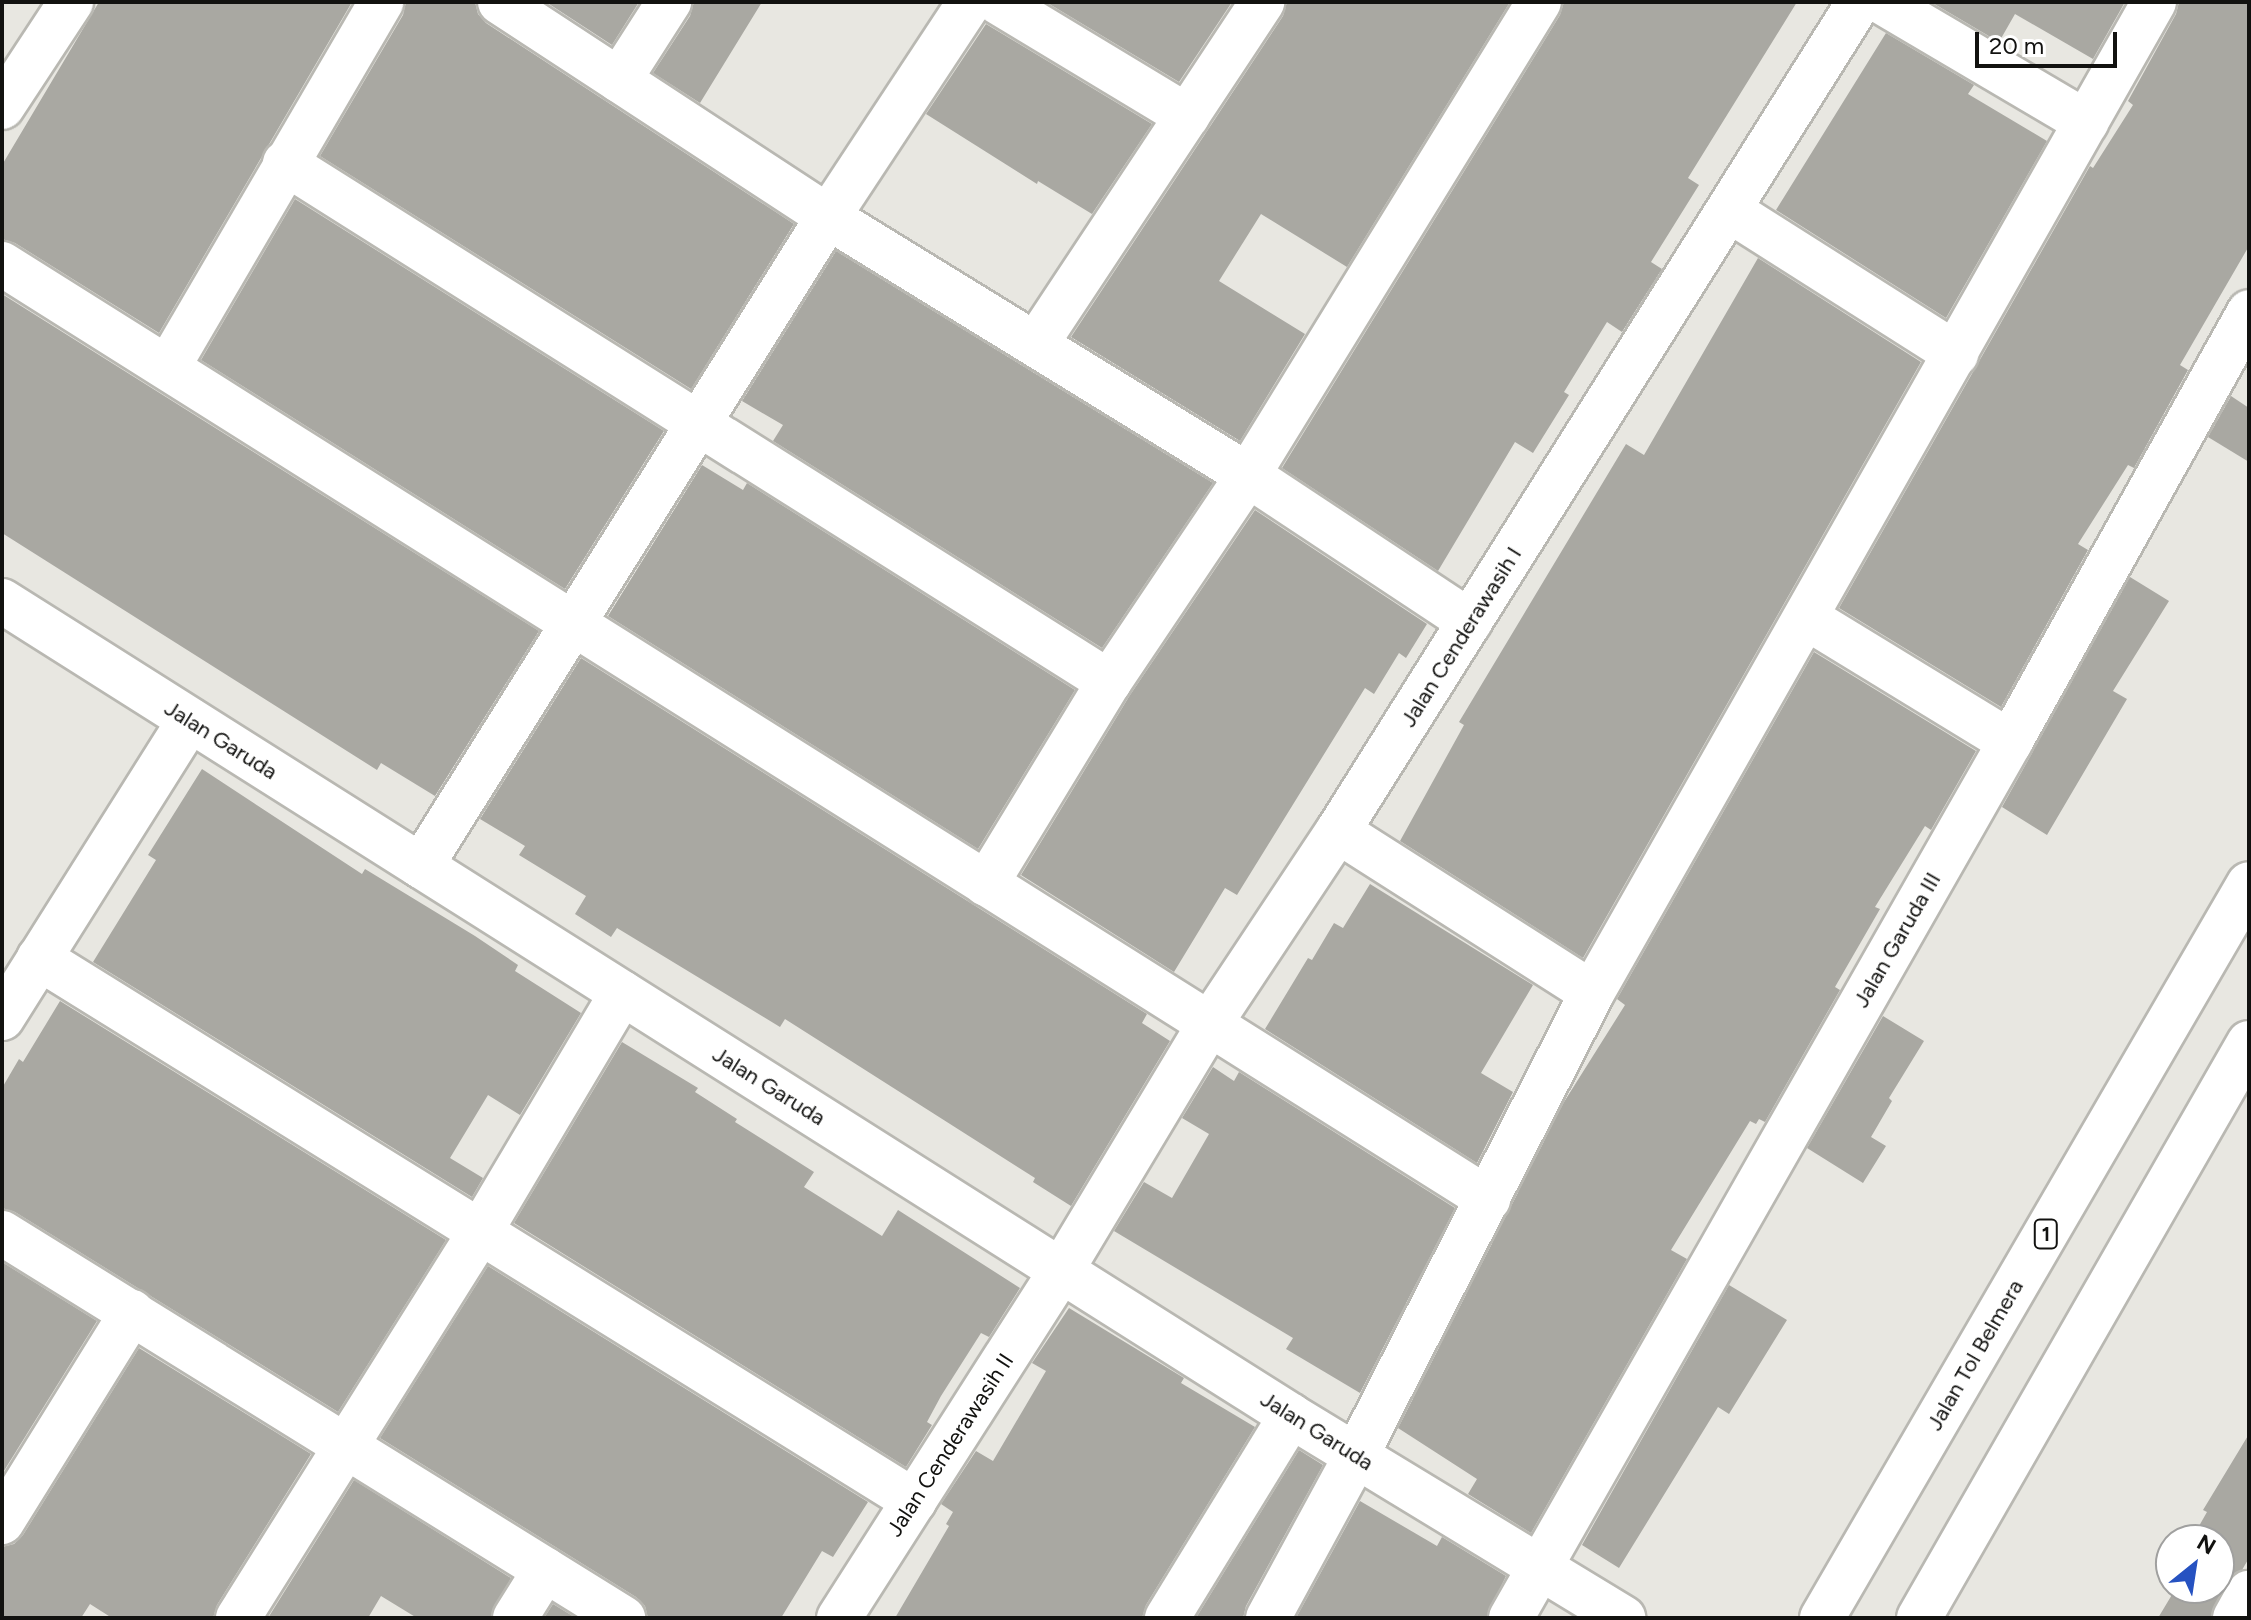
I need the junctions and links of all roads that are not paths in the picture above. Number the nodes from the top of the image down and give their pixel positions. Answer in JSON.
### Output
{"nodes":[{"id":1,"x":71,"y":2,"type":"edge"},
{"id":2,"x":381,"y":2,"type":"edge"},
{"id":3,"x":500,"y":2,"type":"edge"},
{"id":4,"x":669,"y":2,"type":"edge"},
{"id":5,"x":970,"y":2,"type":"edge"},
{"id":6,"x":998,"y":2,"type":"edge"},
{"id":7,"x":1262,"y":2,"type":"edge"},
{"id":8,"x":1539,"y":2,"type":"edge"},
{"id":9,"x":1859,"y":2,"type":"edge"},
{"id":10,"x":1882,"y":2,"type":"edge"},
{"id":11,"x":2154,"y":2,"type":"edge"},
{"id":12,"x":619,"y":80,"type":"junction"},
{"id":13,"x":2,"y":107,"type":"edge"},
{"id":14,"x":1187,"y":116,"type":"junction"},
{"id":15,"x":2086,"y":122,"type":"junction"},
{"id":16,"x":285,"y":163,"type":"junction"},
{"id":17,"x":1729,"y":210,"type":"junction"},
{"id":18,"x":828,"y":217,"type":"junction"},
{"id":19,"x":2,"y":264,"type":"edge"},
{"id":20,"x":2249,"y":312,"type":"edge"},
{"id":21,"x":1036,"y":344,"type":"junction"},
{"id":22,"x":1956,"y":354,"type":"junction"},
{"id":23,"x":168,"y":367,"type":"junction"},
{"id":24,"x":700,"y":426,"type":"junction"},
{"id":25,"x":1248,"y":475,"type":"junction"},
{"id":26,"x":2,"y":601,"type":"edge"},
{"id":27,"x":1807,"y":618,"type":"junction"},
{"id":28,"x":1470,"y":622,"type":"junction"},
{"id":29,"x":574,"y":623,"type":"junction"},
{"id":30,"x":1109,"y":682,"type":"junction"},
{"id":31,"x":190,"y":720,"type":"junction"},
{"id":32,"x":2010,"y":742,"type":"junction"},
{"id":33,"x":1338,"y":831,"type":"junction"},
{"id":34,"x":421,"y":866,"type":"junction"},
{"id":35,"x":986,"y":884,"type":"junction"},
{"id":36,"x":2249,"y":884,"type":"edge"},
{"id":37,"x":39,"y":958,"type":"junction"},
{"id":38,"x":622,"y":993,"type":"junction"},
{"id":39,"x":1592,"y":993,"type":"junction"},
{"id":40,"x":2,"y":1018,"type":"edge"},
{"id":41,"x":1209,"y":1025,"type":"junction"},
{"id":42,"x":2249,"y":1043,"type":"edge"},
{"id":43,"x":1488,"y":1199,"type":"junction"},
{"id":44,"x":480,"y":1232,"type":"junction"},
{"id":45,"x":2,"y":1233,"type":"edge"},
{"id":46,"x":1061,"y":1271,"type":"junction"},
{"id":47,"x":132,"y":1312,"type":"junction"},
{"id":48,"x":1291,"y":1416,"type":"junction"},
{"id":49,"x":345,"y":1447,"type":"junction"},
{"id":50,"x":1356,"y":1456,"type":"junction"},
{"id":51,"x":914,"y":1501,"type":"junction"},
{"id":52,"x":2,"y":1522,"type":"edge"},
{"id":53,"x":1539,"y":1565,"type":"junction"},
{"id":54,"x":545,"y":1570,"type":"junction"},
{"id":55,"x":2249,"y":1593,"type":"edge"},
{"id":56,"x":1832,"y":1600,"type":"edge"},
{"id":57,"x":238,"y":1618,"type":"edge"},
{"id":58,"x":515,"y":1618,"type":"edge"},
{"id":59,"x":623,"y":1618,"type":"edge"},
{"id":60,"x":839,"y":1618,"type":"edge"},
{"id":61,"x":1167,"y":1618,"type":"edge"},
{"id":62,"x":1268,"y":1618,"type":"edge"},
{"id":63,"x":1511,"y":1618,"type":"edge"},
{"id":64,"x":1623,"y":1618,"type":"edge"},
{"id":65,"x":1919,"y":1618,"type":"edge"},
{"id":66,"x":2235,"y":1618,"type":"edge"}],
"edges":[{"from":1,"to":13,"type":"main road"},
{"from":2,"to":16,"type":"main road"},
{"from":3,"to":12,"type":"main road"},
{"from":4,"to":12,"type":"main road"},
{"from":5,"to":18,"type":"main road"},
{"from":6,"to":14,"type":"main road"},
{"from":7,"to":14,"type":"main road"},
{"from":8,"to":25,"type":"main road"},
{"from":9,"to":17,"type":"main road","name":"Jalan Cenderawasih I"},
{"from":10,"to":15,"type":"main road"},
{"from":11,"to":15,"type":"main road"},
{"from":12,"to":18,"type":"main road"},
{"from":14,"to":21,"type":"main road"},
{"from":15,"to":22,"type":"main road"},
{"from":16,"to":23,"type":"main road"},
{"from":16,"to":24,"type":"main road"},
{"from":17,"to":22,"type":"main road"},
{"from":17,"to":28,"type":"main road","name":"Jalan Cenderawasih I"},
{"from":18,"to":21,"type":"main road"},
{"from":18,"to":24,"type":"main road"},
{"from":19,"to":23,"type":"main road"},
{"from":20,"to":32,"type":"main road","name":"Jalan Garuda III"},
{"from":21,"to":25,"type":"main road"},
{"from":22,"to":27,"type":"main road"},
{"from":23,"to":29,"type":"main road"},
{"from":24,"to":29,"type":"main road"},
{"from":24,"to":30,"type":"main road"},
{"from":25,"to":28,"type":"main road"},
{"from":25,"to":30,"type":"main road"},
{"from":26,"to":31,"type":"main road","name":"Jalan Garuda"},
{"from":27,"to":32,"type":"main road"},
{"from":27,"to":39,"type":"main road"},
{"from":28,"to":33,"type":"main road","name":"Jalan Cenderawasih I"},
{"from":29,"to":34,"type":"main road"},
{"from":29,"to":35,"type":"main road"},
{"from":30,"to":35,"type":"main road"},
{"from":31,"to":34,"type":"main road","name":"Jalan Garuda"},
{"from":31,"to":37,"type":"main road"},
{"from":32,"to":53,"type":"main road","name":"Jalan Garuda III"},
{"from":33,"to":39,"type":"main road"},
{"from":33,"to":41,"type":"main road","name":"Jalan Cenderawasih I"},
{"from":34,"to":38,"type":"main road","name":"Jalan Garuda"},
{"from":35,"to":41,"type":"main road"},
{"from":36,"to":56,"type":"main road","name":"Jalan Tol Belmera","number":"1"},
{"from":37,"to":40,"type":"main road"},
{"from":37,"to":44,"type":"main road"},
{"from":38,"to":44,"type":"main road"},
{"from":38,"to":46,"type":"main road","name":"Jalan Garuda"},
{"from":39,"to":43,"type":"main road"},
{"from":41,"to":43,"type":"main road"},
{"from":41,"to":46,"type":"main road","name":"Jalan Cenderawasih I"},
{"from":42,"to":65,"type":"main road"},
{"from":43,"to":50,"type":"main road"},
{"from":44,"to":49,"type":"main road"},
{"from":44,"to":51,"type":"main road"},
{"from":45,"to":47,"type":"main road"},
{"from":46,"to":48,"type":"main road","name":"Jalan Garuda"},
{"from":46,"to":51,"type":"main road","name":"Jalan Cenderawasih II"},
{"from":47,"to":49,"type":"main road"},
{"from":47,"to":52,"type":"main road"},
{"from":48,"to":50,"type":"main road","name":"Jalan Garuda"},
{"from":48,"to":61,"type":"main road"},
{"from":49,"to":54,"type":"main road"},
{"from":49,"to":57,"type":"main road"},
{"from":50,"to":53,"type":"main road","name":"Jalan Garuda"},
{"from":50,"to":62,"type":"main road"},
{"from":51,"to":60,"type":"main road","name":"Jalan Cenderawasih II"},
{"from":53,"to":63,"type":"main road"},
{"from":53,"to":64,"type":"main road","name":"Jalan Garuda"},
{"from":54,"to":58,"type":"main road"},
{"from":54,"to":59,"type":"main road"},
{"from":55,"to":66,"type":"main road"}]}
